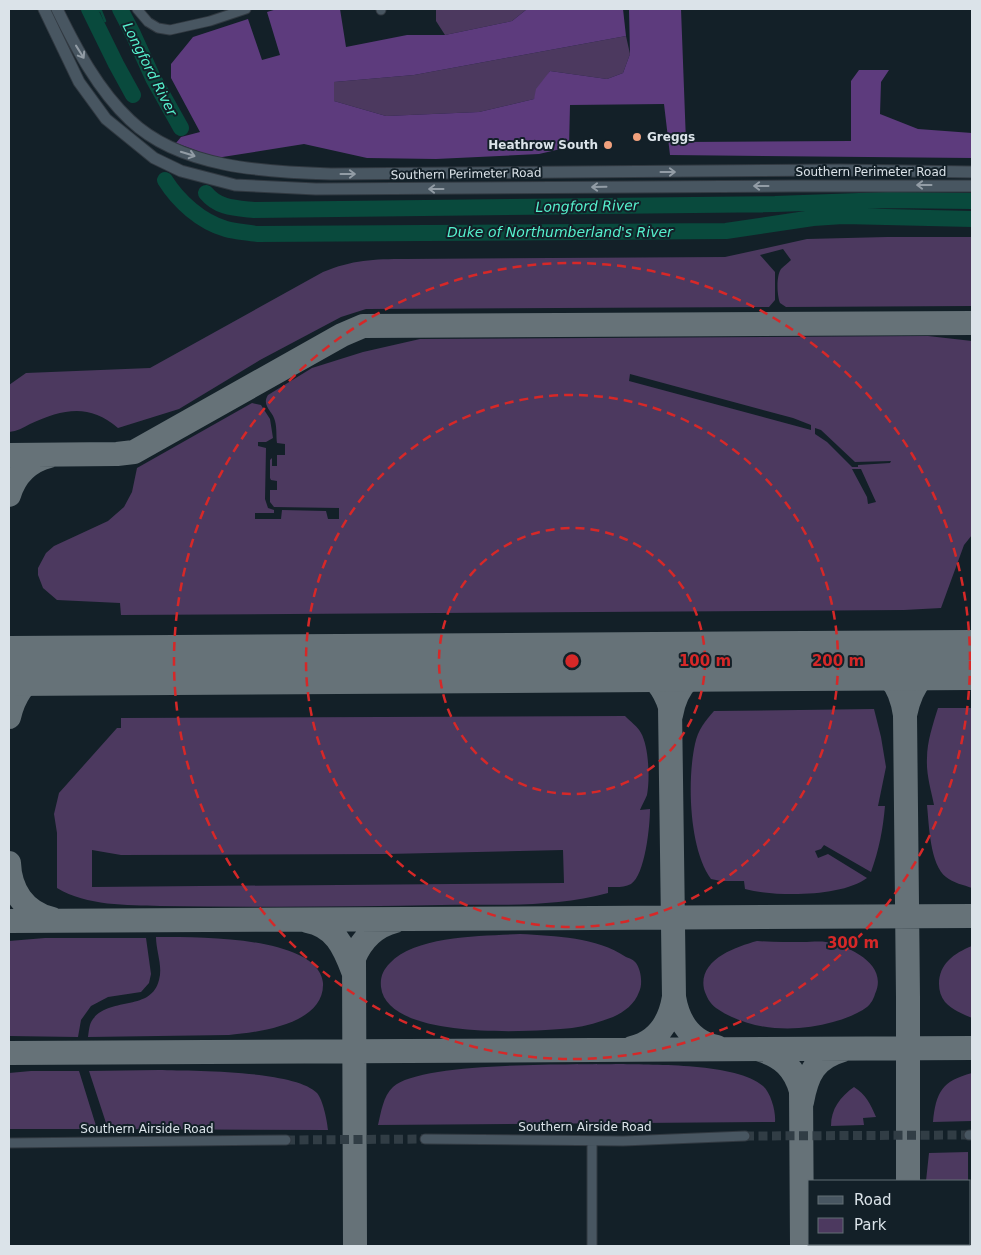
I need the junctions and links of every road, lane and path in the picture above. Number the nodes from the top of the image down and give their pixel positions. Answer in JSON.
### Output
{"nodes":[{"id":1,"x":44,"y":9,"type":"edge"},
{"id":2,"x":57,"y":9,"type":"edge"},
{"id":3,"x":137,"y":9,"type":"edge"},
{"id":4,"x":246,"y":9,"type":"edge"},
{"id":5,"x":972,"y":172,"type":"edge"},
{"id":6,"x":972,"y":186,"type":"edge"},
{"id":7,"x":745,"y":1136,"type":"tunnel mouth"},
{"id":8,"x":425,"y":1139,"type":"tunnel mouth"},
{"id":9,"x":286,"y":1140,"type":"tunnel mouth"},
{"id":10,"x":592,"y":1141,"type":"junction"},
{"id":11,"x":9,"y":1142,"type":"edge"},
{"id":12,"x":592,"y":1246,"type":"edge"}],
"edges":[{"from":6,"to":1,"type":"street","name":"Southern Perimeter Road","one_way":true},
{"from":2,"to":5,"type":"street","name":"Southern Perimeter Road","one_way":true},
{"from":3,"to":4,"type":"street"},
{"from":7,"to":10,"type":"street","name":"Southern Airside Road"},
{"from":8,"to":10,"type":"street","name":"Southern Airside Road"},
{"from":9,"to":11,"type":"street","name":"Southern Airside Road"},
{"from":10,"to":12,"type":"street"}]}
